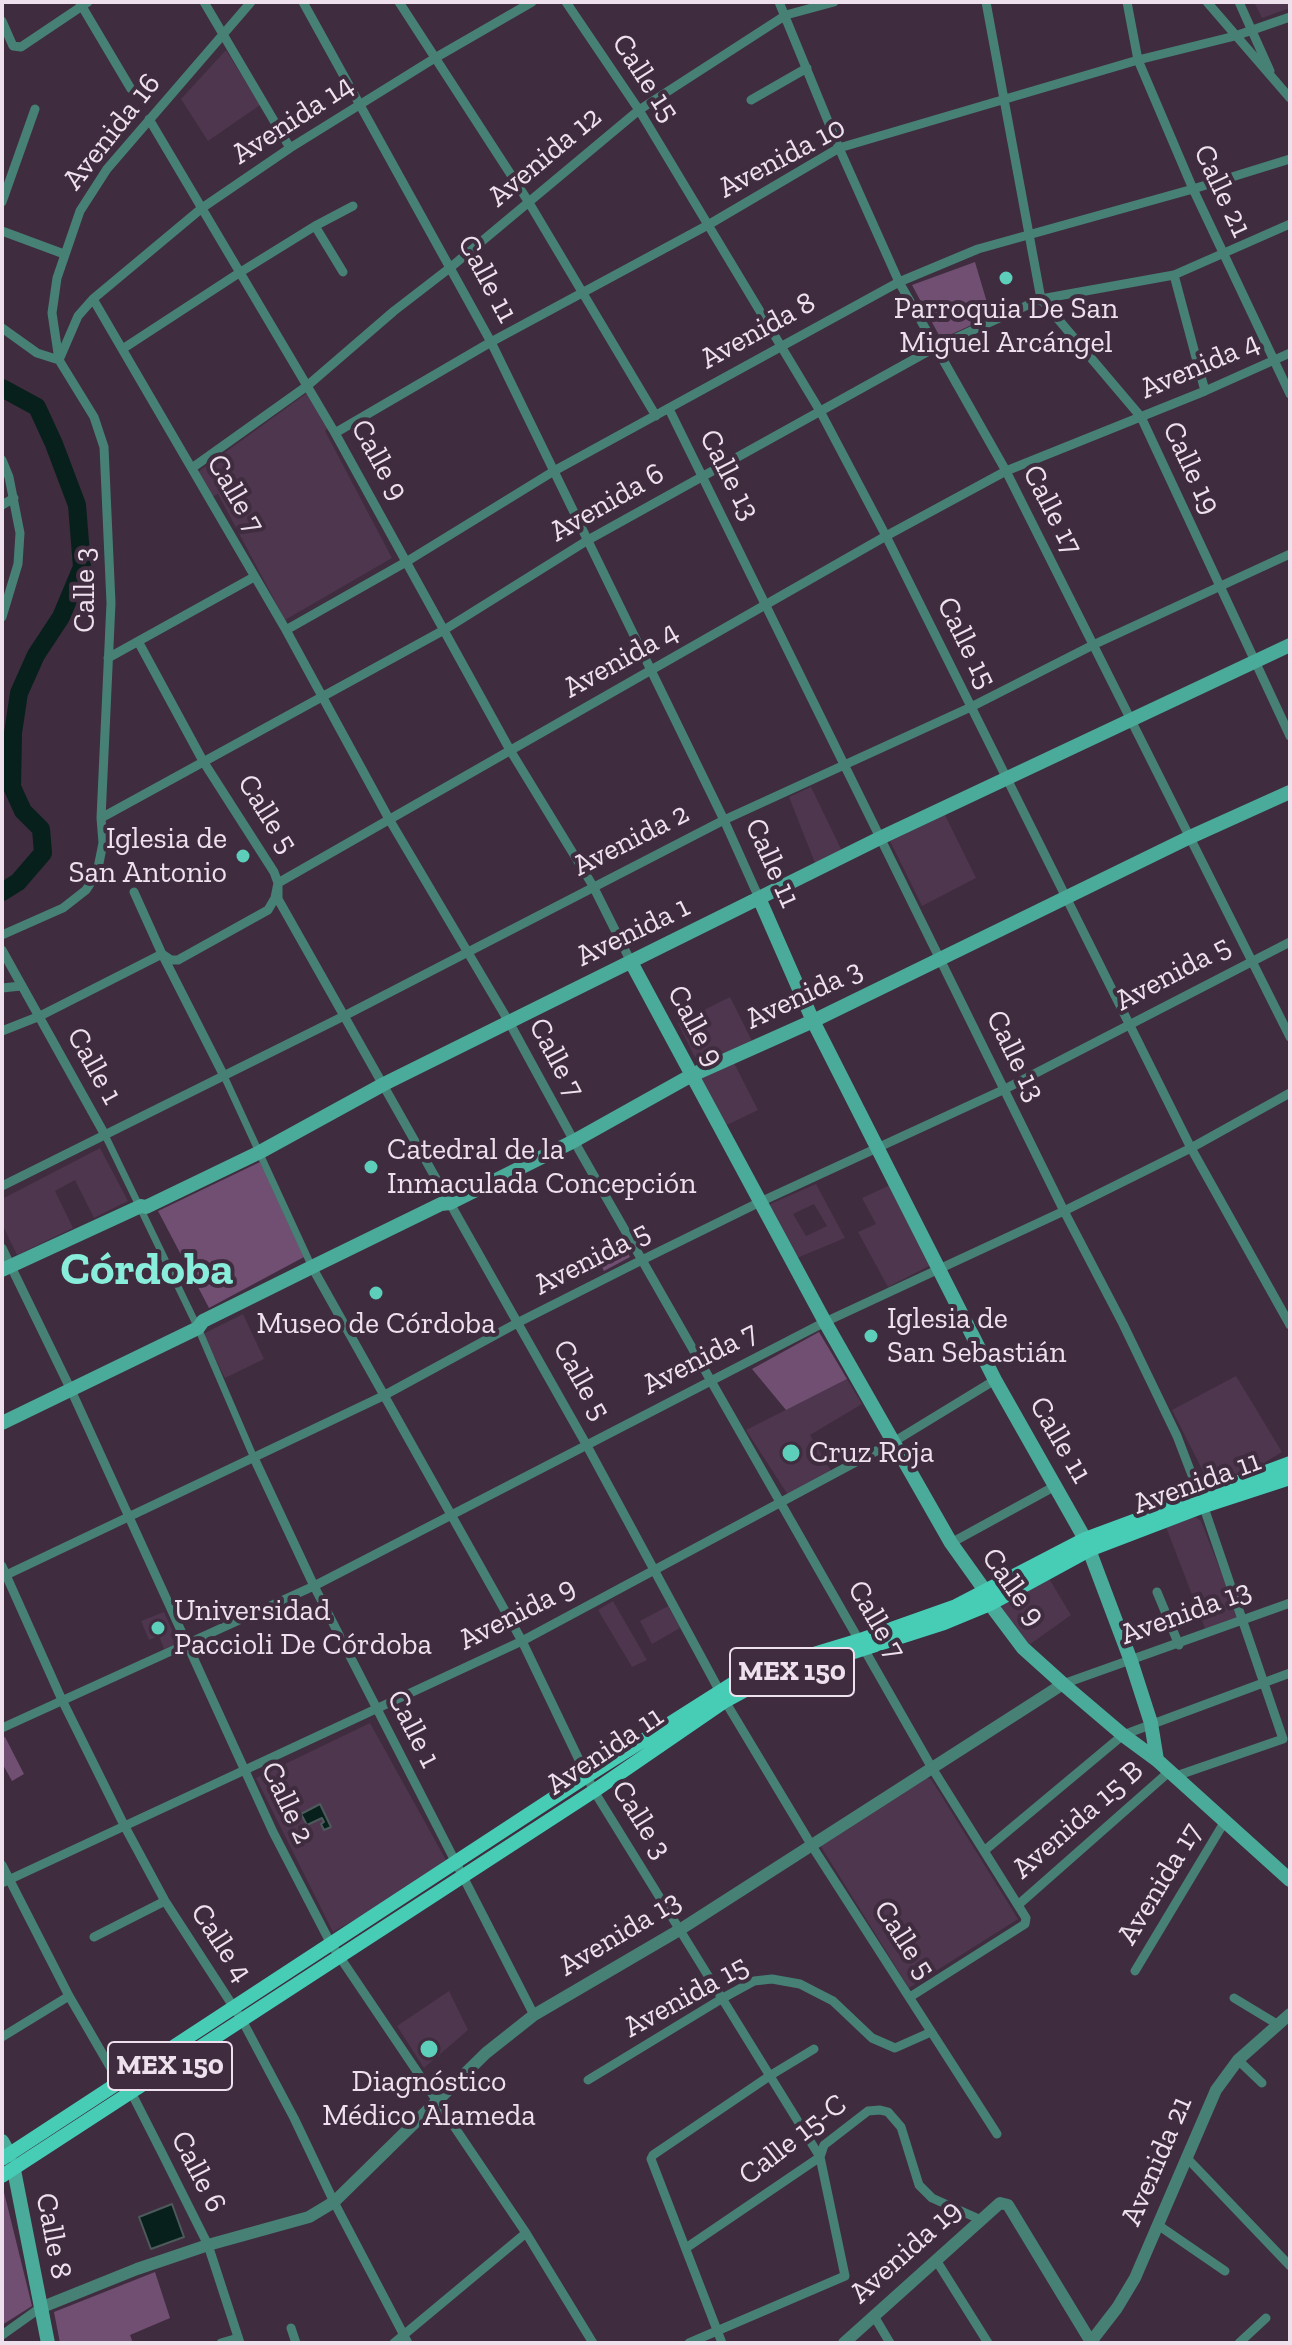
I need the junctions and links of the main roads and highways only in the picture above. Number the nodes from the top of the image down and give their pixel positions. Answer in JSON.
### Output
{"nodes":[{"id":1,"x":1290,"y":645,"type":"edge"},
{"id":2,"x":1290,"y":792,"type":"edge"},
{"id":3,"x":759,"y":898,"type":"junction"},
{"id":4,"x":631,"y":962,"type":"junction"},
{"id":5,"x":813,"y":1021,"type":"junction"},
{"id":6,"x":692,"y":1075,"type":"junction"},
{"id":7,"x":6,"y":1268,"type":"edge"},
{"id":8,"x":2,"y":1423,"type":"edge"},
{"id":9,"x":1290,"y":1463,"type":"edge"},
{"id":10,"x":1290,"y":1478,"type":"edge"},
{"id":11,"x":1202,"y":1501,"type":"junction"},
{"id":12,"x":1087,"y":1544,"type":"junction"},
{"id":13,"x":988,"y":1598,"type":"junction"},
{"id":14,"x":723,"y":1695,"type":"junction"},
{"id":15,"x":1157,"y":1760,"type":"junction"},
{"id":16,"x":459,"y":1871,"type":"junction"},
{"id":17,"x":1290,"y":1880,"type":"edge"},
{"id":18,"x":2,"y":2141,"type":"edge"},
{"id":19,"x":7,"y":2165,"type":"edge"},
{"id":20,"x":48,"y":2343,"type":"edge"}],
"edges":[{"from":1,"to":3,"type":"main road","name":"Avenida 1"},
{"from":2,"to":5,"type":"main road","name":"Avenida 3"},
{"from":3,"to":4,"type":"main road","name":"Avenida 1"},
{"from":3,"to":5,"type":"main road","name":"Calle 11"},
{"from":4,"to":6,"type":"main road","name":"Calle 9"},
{"from":4,"to":7,"type":"main road","name":"Avenida 1"},
{"from":5,"to":6,"type":"main road","name":"Avenida 3"},
{"from":5,"to":12,"type":"main road","name":"Calle 11"},
{"from":6,"to":8,"type":"main road","name":"Avenida 3"},
{"from":6,"to":13,"type":"main road","name":"Calle 9"},
{"from":9,"to":11,"type":"main road","name":"Avenida 11","number":"MEX 150"},
{"from":10,"to":11,"type":"main road","name":"Avenida 11","number":"MEX 150"},
{"from":11,"to":12,"type":"main road","name":"Avenida 11","number":"MEX 150"},
{"from":12,"to":13,"type":"main road","name":"Avenida 11","number":"MEX 150"},
{"from":12,"to":15,"type":"main road","name":"Calle 11"},
{"from":13,"to":14,"type":"main road","name":"Avenida 11","number":"MEX 150"},
{"from":13,"to":15,"type":"main road","name":"Calle 9"},
{"from":14,"to":16,"type":"main road","name":"Avenida 11","number":"MEX 150"},
{"from":14,"to":16,"type":"main road","name":"Avenida 11","number":"MEX 150"},
{"from":15,"to":17,"type":"main road","name":"Calle 9"},
{"from":16,"to":19,"type":"main road","name":"Avenida 11","number":"MEX 150"},
{"from":18,"to":19,"type":"main road","name":"Calle 8"},
{"from":19,"to":20,"type":"main road","name":"Calle 8"}]}
